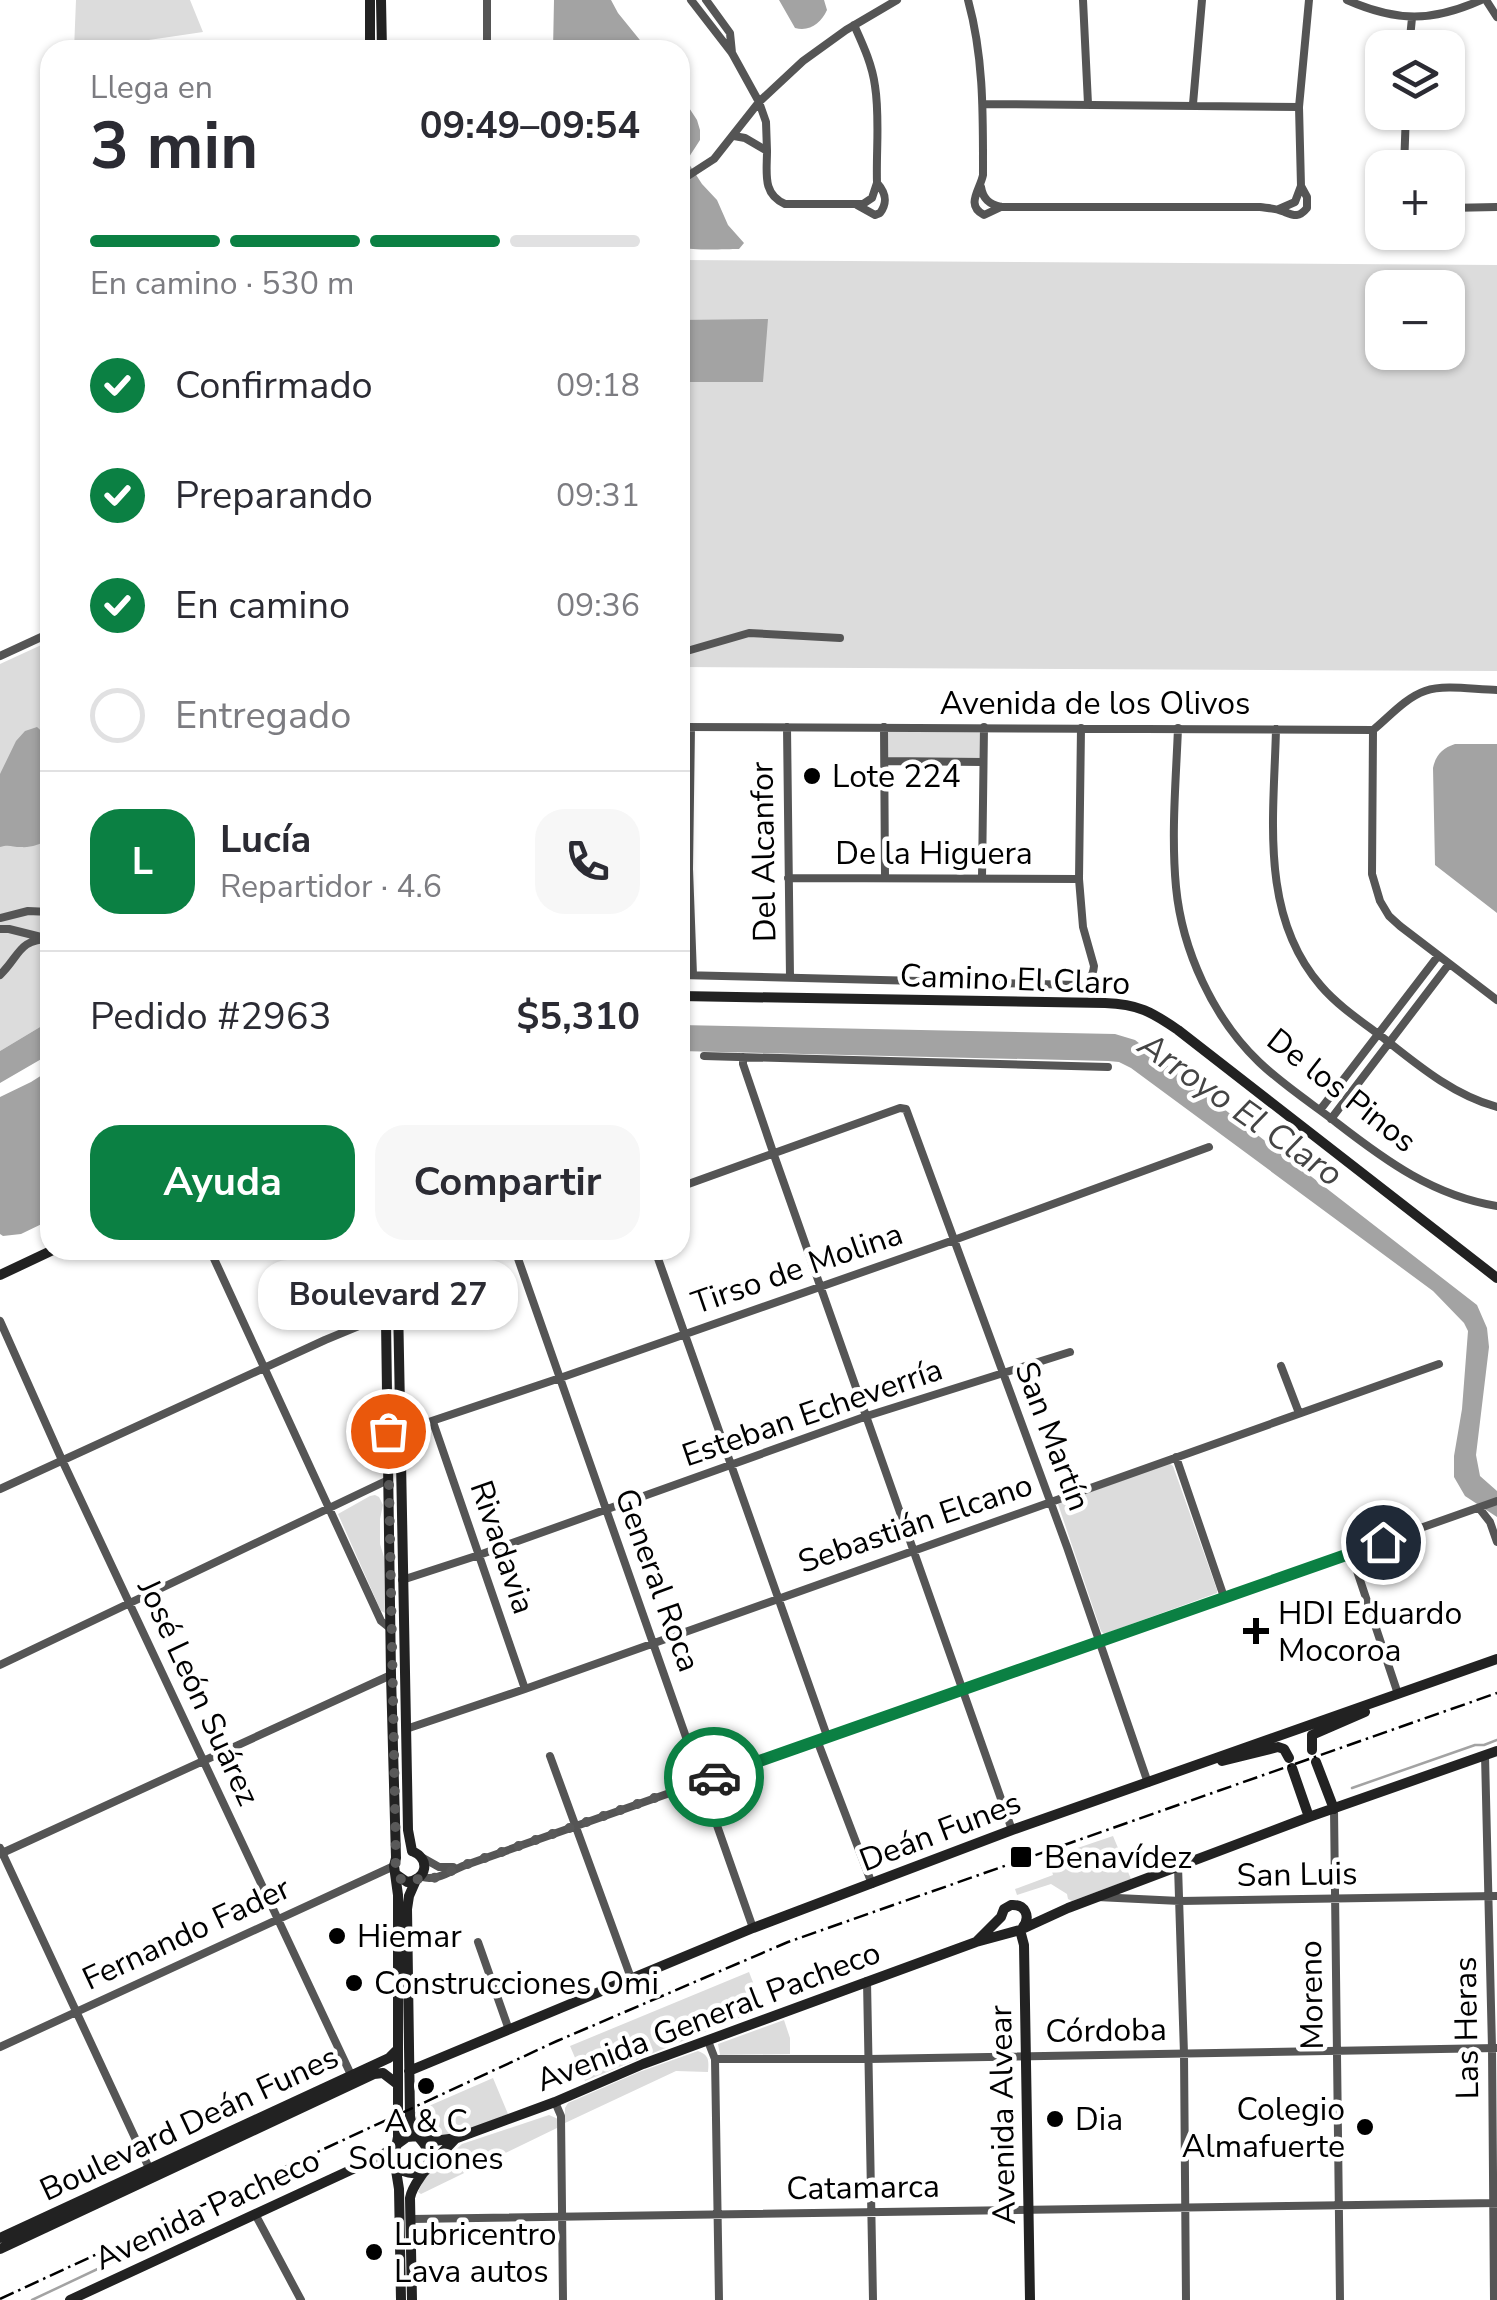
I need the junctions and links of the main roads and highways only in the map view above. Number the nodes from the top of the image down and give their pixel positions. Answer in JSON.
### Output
{"nodes":[{"id":1,"x":370,"y":0,"type":"edge"},
{"id":2,"x":381,"y":0,"type":"edge"},
{"id":3,"x":370,"y":40,"type":"edge"},
{"id":4,"x":382,"y":40,"type":"edge"},
{"id":5,"x":690,"y":996,"type":"edge"},
{"id":6,"x":40,"y":1256,"type":"edge"},
{"id":7,"x":385,"y":1260,"type":"edge"},
{"id":8,"x":398,"y":1260,"type":"edge"},
{"id":9,"x":0,"y":1274,"type":"edge"},
{"id":10,"x":1497,"y":1278,"type":"edge"},
{"id":11,"x":1497,"y":1659,"type":"edge"},
{"id":12,"x":1398,"y":1694,"type":"junction"},
{"id":13,"x":1491,"y":1753,"type":"edge"},
{"id":14,"x":1217,"y":1758,"type":"junction"},
{"id":15,"x":1334,"y":1809,"type":"junction"},
{"id":16,"x":1310,"y":1816,"type":"junction"},
{"id":17,"x":418,"y":1854,"type":"junction"},
{"id":18,"x":396,"y":1866,"type":"junction"},
{"id":19,"x":419,"y":1879,"type":"junction"},
{"id":20,"x":1068,"y":1908,"type":"junction"},
{"id":21,"x":1024,"y":1909,"type":"junction"},
{"id":22,"x":1001,"y":1917,"type":"junction"},
{"id":23,"x":1020,"y":1929,"type":"junction"},
{"id":24,"x":976,"y":1942,"type":"junction"},
{"id":25,"x":397,"y":2050,"type":"junction"},
{"id":26,"x":409,"y":2070,"type":"junction"},
{"id":27,"x":353,"y":2078,"type":"junction"},
{"id":28,"x":397,"y":2083,"type":"junction"},
{"id":29,"x":418,"y":2136,"type":"junction"},
{"id":30,"x":457,"y":2138,"type":"junction"},
{"id":31,"x":397,"y":2146,"type":"junction"},
{"id":32,"x":365,"y":2162,"type":"junction"},
{"id":33,"x":396,"y":2168,"type":"junction"},
{"id":34,"x":151,"y":2172,"type":"junction"},
{"id":35,"x":424,"y":2172,"type":"junction"},
{"id":36,"x":0,"y":2238,"type":"edge"},
{"id":37,"x":0,"y":2249,"type":"edge"},
{"id":38,"x":70,"y":2300,"type":"edge"},
{"id":39,"x":401,"y":2300,"type":"edge"},
{"id":40,"x":412,"y":2300,"type":"edge"},
{"id":41,"x":1030,"y":2300,"type":"edge"}],
"edges":[{"from":1,"to":3,"type":"main road"},
{"from":2,"to":4,"type":"main road"},
{"from":5,"to":10,"type":"main road","name":"Camino El Claro"},
{"from":6,"to":9,"type":"main road"},
{"from":7,"to":18,"type":"main road"},
{"from":8,"to":17,"type":"main road"},
{"from":11,"to":12,"type":"main road","name":"Deán Funes"},
{"from":12,"to":14,"type":"main road","name":"Deán Funes"},
{"from":12,"to":15,"type":"main road"},
{"from":13,"to":15,"type":"main road","name":"Avenida General Pacheco"},
{"from":14,"to":16,"type":"main road"},
{"from":14,"to":26,"type":"main road","name":"Deán Funes"},
{"from":15,"to":16,"type":"main road","name":"Avenida General Pacheco"},
{"from":16,"to":20,"type":"main road","name":"Avenida General Pacheco"},
{"from":17,"to":18,"type":"main road"},
{"from":17,"to":19,"type":"main road"},
{"from":18,"to":19,"type":"main road"},
{"from":18,"to":25,"type":"main road"},
{"from":19,"to":26,"type":"main road"},
{"from":20,"to":21,"type":"main road"},
{"from":20,"to":23,"type":"main road","name":"Avenida General Pacheco"},
{"from":21,"to":22,"type":"main road"},
{"from":21,"to":23,"type":"main road"},
{"from":22,"to":23,"type":"main road"},
{"from":22,"to":24,"type":"main road","name":"Avenida General Pacheco"},
{"from":23,"to":24,"type":"main road","name":"Avenida General Pacheco"},
{"from":23,"to":41,"type":"main road","name":"Avenida Alvear"},
{"from":24,"to":30,"type":"main road","name":"Avenida General Pacheco"},
{"from":25,"to":27,"type":"main road","name":"Boulevard Deán Funes"},
{"from":25,"to":28,"type":"main road"},
{"from":26,"to":29,"type":"main road"},
{"from":27,"to":28,"type":"main road","name":"Boulevard Deán Funes"},
{"from":27,"to":34,"type":"main road","name":"Boulevard Deán Funes"},
{"from":28,"to":31,"type":"main road"},
{"from":29,"to":30,"type":"main road","name":"Avenida General Pacheco"},
{"from":29,"to":31,"type":"main road","name":"Avenida General Pacheco"},
{"from":29,"to":35,"type":"main road"},
{"from":30,"to":35,"type":"main road","name":"Avenida General Pacheco"},
{"from":31,"to":32,"type":"main road","name":"Avenida Pacheco"},
{"from":31,"to":33,"type":"main road"},
{"from":32,"to":33,"type":"main road"},
{"from":32,"to":38,"type":"main road","name":"Avenida Pacheco"},
{"from":33,"to":35,"type":"main road"},
{"from":33,"to":39,"type":"main road"},
{"from":34,"to":36,"type":"main road","name":"Boulevard Deán Funes"},
{"from":34,"to":37,"type":"main road","name":"Boulevard Deán Funes"},
{"from":35,"to":40,"type":"main road"}]}
